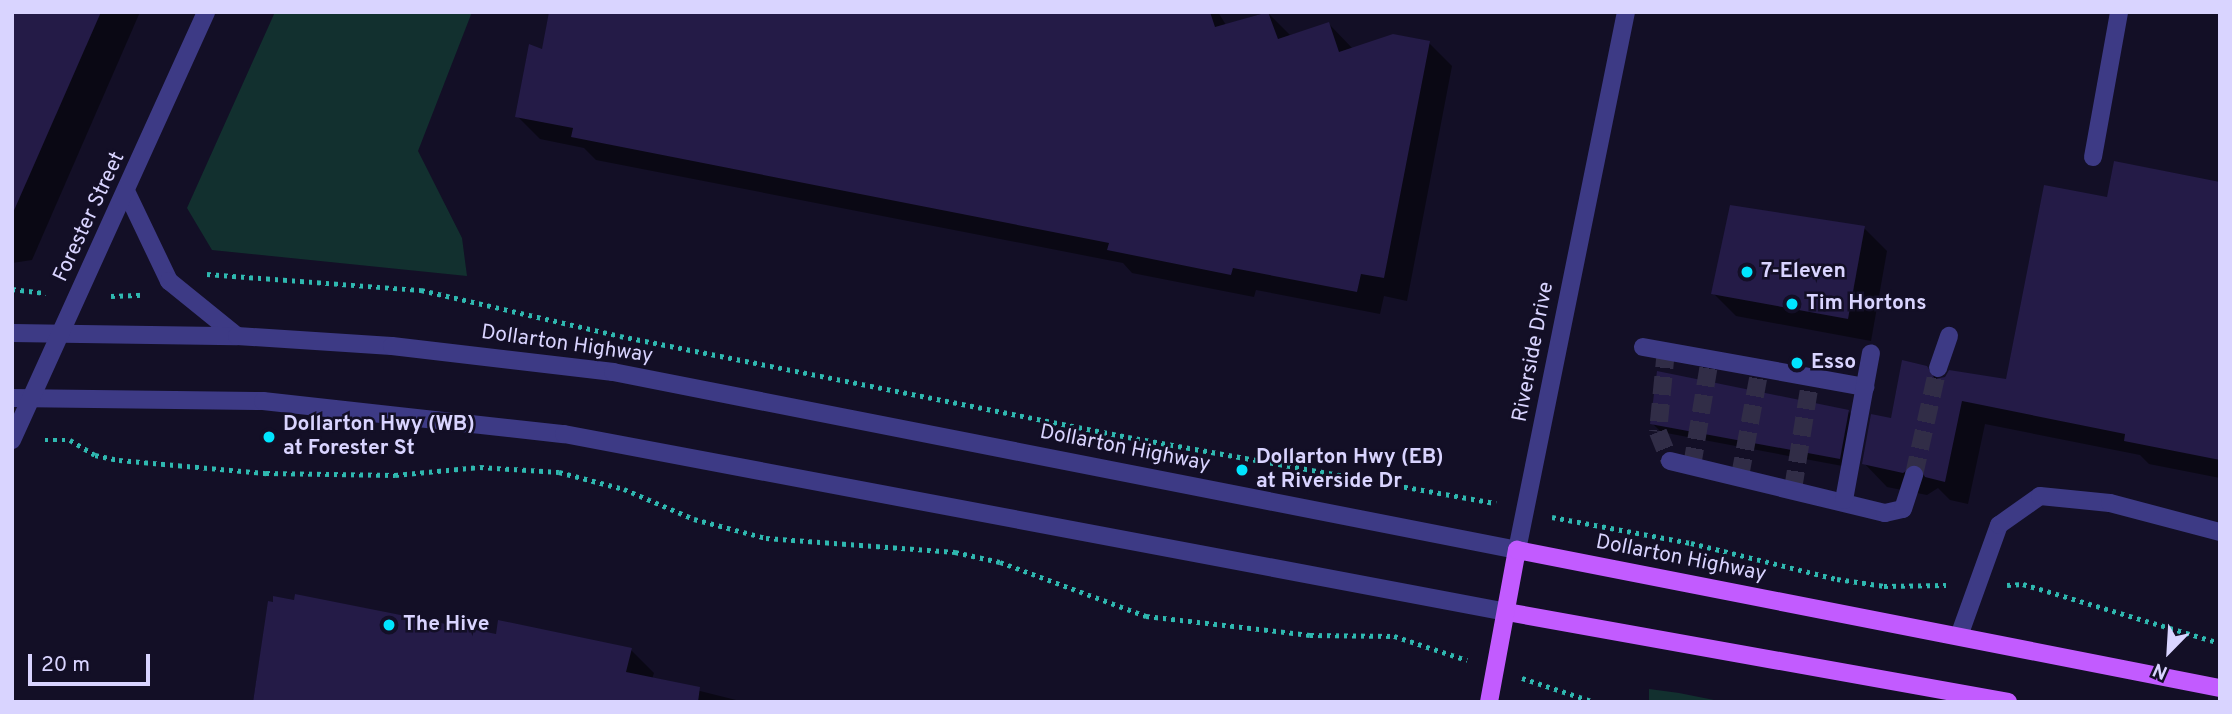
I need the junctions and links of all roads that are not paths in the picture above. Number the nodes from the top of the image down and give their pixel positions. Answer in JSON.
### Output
{"nodes":[{"id":1,"x":206,"y":12,"type":"edge"},
{"id":2,"x":1626,"y":12,"type":"edge"},
{"id":3,"x":2119,"y":12,"type":"edge"},
{"id":4,"x":2094,"y":157,"type":"dead end"},
{"id":5,"x":127,"y":193,"type":"junction"},
{"id":6,"x":12,"y":333,"type":"edge"},
{"id":7,"x":62,"y":334,"type":"junction"},
{"id":8,"x":237,"y":336,"type":"junction"},
{"id":9,"x":1949,"y":336,"type":"dead end"},
{"id":10,"x":1643,"y":347,"type":"dead end"},
{"id":11,"x":1871,"y":353,"type":"dead end"},
{"id":12,"x":1938,"y":368,"type":"tunnel mouth"},
{"id":13,"x":1865,"y":387,"type":"junction"},
{"id":14,"x":12,"y":398,"type":"edge"},
{"id":15,"x":31,"y":398,"type":"junction"},
{"id":16,"x":12,"y":440,"type":"edge"},
{"id":17,"x":1670,"y":461,"type":"dead end"},
{"id":18,"x":1914,"y":475,"type":"tunnel mouth"},
{"id":19,"x":1844,"y":500,"type":"junction"},
{"id":20,"x":2220,"y":532,"type":"edge"},
{"id":21,"x":1517,"y":550,"type":"junction"},
{"id":22,"x":1507,"y":611,"type":"junction"},
{"id":23,"x":1959,"y":636,"type":"junction"},
{"id":24,"x":2220,"y":688,"type":"edge"},
{"id":25,"x":1489,"y":702,"type":"edge"},
{"id":26,"x":2008,"y":702,"type":"edge"}],
"edges":[{"from":1,"to":5,"type":"street","name":"Forester Street"},
{"from":2,"to":21,"type":"street","name":"Riverside Drive"},
{"from":3,"to":4,"type":"street"},
{"from":5,"to":7,"type":"street","name":"Forester Street"},
{"from":5,"to":8,"type":"street"},
{"from":6,"to":7,"type":"street","name":"Dollarton Highway"},
{"from":7,"to":8,"type":"street","name":"Dollarton Highway"},
{"from":7,"to":15,"type":"street","name":"Forester Street"},
{"from":8,"to":21,"type":"street","name":"Dollarton Highway"},
{"from":9,"to":12,"type":"street"},
{"from":10,"to":13,"type":"street"},
{"from":11,"to":13,"type":"street"},
{"from":13,"to":19,"type":"street"},
{"from":14,"to":15,"type":"street"},
{"from":15,"to":16,"type":"street","name":"Forester Street"},
{"from":15,"to":22,"type":"street"},
{"from":17,"to":19,"type":"street"},
{"from":18,"to":19,"type":"street"},
{"from":20,"to":23,"type":"street"},
{"from":21,"to":22,"type":"main road","name":"Riverside Drive"},
{"from":21,"to":23,"type":"main road","name":"Dollarton Highway"},
{"from":22,"to":25,"type":"main road","name":"Riverside Drive"},
{"from":22,"to":26,"type":"main road"},
{"from":23,"to":24,"type":"main road","name":"Dollarton Highway"}]}
